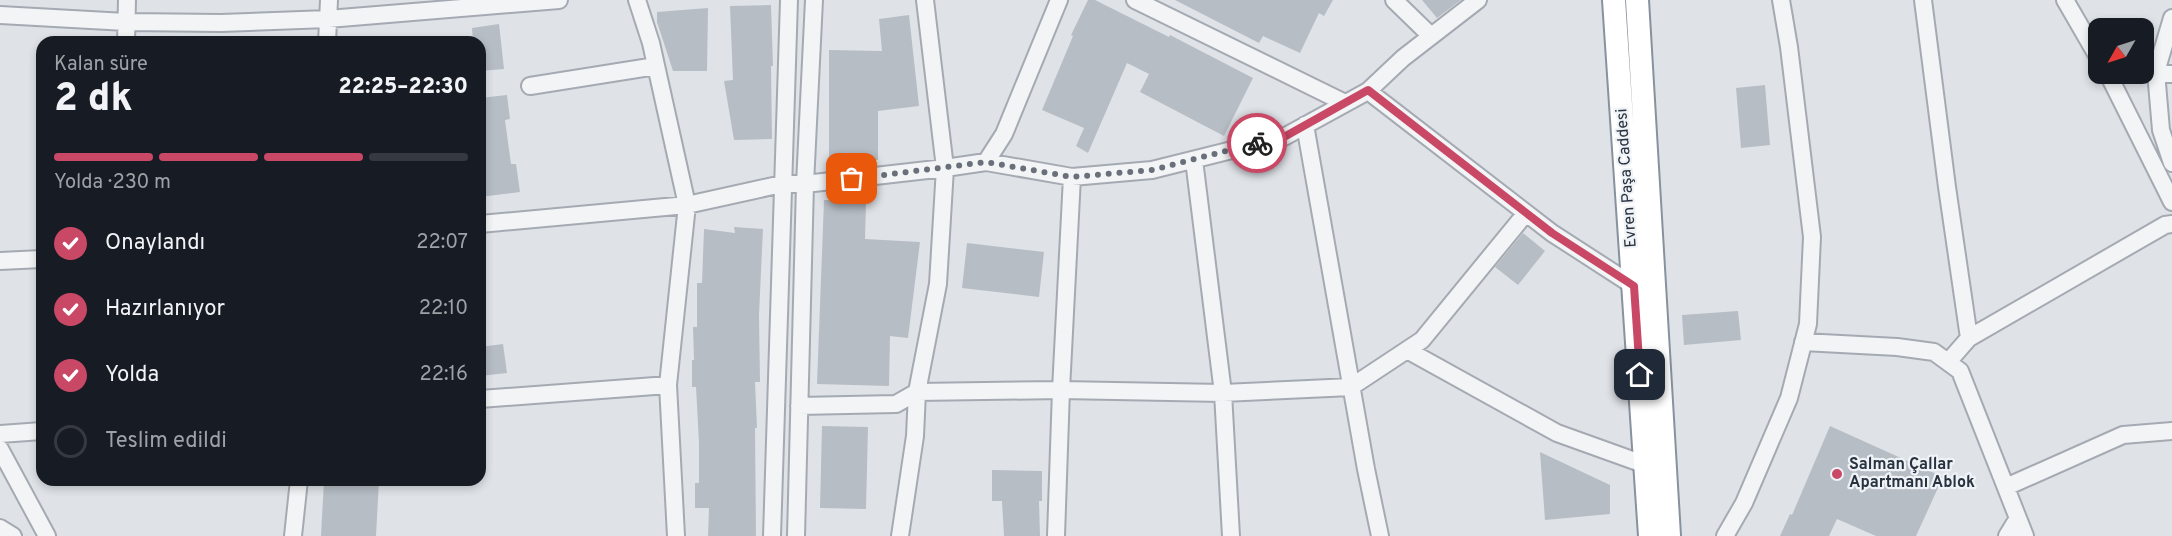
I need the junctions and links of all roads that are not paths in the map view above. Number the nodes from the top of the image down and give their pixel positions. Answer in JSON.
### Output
{"nodes":[{"id":1,"x":127,"y":0,"type":"edge"},
{"id":2,"x":329,"y":0,"type":"edge"},
{"id":3,"x":559,"y":0,"type":"edge"},
{"id":4,"x":637,"y":0,"type":"edge"},
{"id":5,"x":789,"y":0,"type":"edge"},
{"id":6,"x":814,"y":0,"type":"edge"},
{"id":7,"x":925,"y":0,"type":"edge"},
{"id":8,"x":1059,"y":0,"type":"edge"},
{"id":9,"x":1135,"y":0,"type":"edge"},
{"id":10,"x":1394,"y":0,"type":"edge"},
{"id":11,"x":1478,"y":0,"type":"edge"},
{"id":12,"x":1614,"y":0,"type":"edge"},
{"id":13,"x":1637,"y":0,"type":"edge"},
{"id":14,"x":1781,"y":0,"type":"edge"},
{"id":15,"x":1923,"y":0,"type":"edge"},
{"id":16,"x":2065,"y":0,"type":"edge"},
{"id":17,"x":0,"y":15,"type":"edge"},
{"id":18,"x":2172,"y":18,"type":"edge"},
{"id":19,"x":328,"y":19,"type":"junction"},
{"id":20,"x":126,"y":22,"type":"junction"},
{"id":21,"x":126,"y":36,"type":"edge"},
{"id":22,"x":327,"y":36,"type":"edge"},
{"id":23,"x":1431,"y":36,"type":"junction"},
{"id":24,"x":2088,"y":40,"type":"edge"},
{"id":25,"x":656,"y":66,"type":"junction"},
{"id":26,"x":2157,"y":73,"type":"edge"},
{"id":27,"x":2113,"y":84,"type":"edge"},
{"id":28,"x":530,"y":86,"type":"dead end"},
{"id":29,"x":1368,"y":90,"type":"junction"},
{"id":30,"x":1344,"y":103,"type":"junction"},
{"id":31,"x":1305,"y":125,"type":"junction"},
{"id":32,"x":1194,"y":160,"type":"junction"},
{"id":33,"x":986,"y":162,"type":"junction"},
{"id":34,"x":2172,"y":163,"type":"edge"},
{"id":35,"x":945,"y":168,"type":"junction"},
{"id":36,"x":1072,"y":177,"type":"junction"},
{"id":37,"x":782,"y":184,"type":"junction"},
{"id":38,"x":805,"y":184,"type":"junction"},
{"id":39,"x":2170,"y":191,"type":"edge"},
{"id":40,"x":687,"y":205,"type":"junction"},
{"id":41,"x":1526,"y":213,"type":"junction"},
{"id":42,"x":486,"y":223,"type":"edge"},
{"id":43,"x":2172,"y":224,"type":"edge"},
{"id":44,"x":36,"y":259,"type":"edge"},
{"id":45,"x":0,"y":261,"type":"edge"},
{"id":46,"x":1634,"y":286,"type":"junction"},
{"id":47,"x":1969,"y":338,"type":"junction"},
{"id":48,"x":1803,"y":342,"type":"junction"},
{"id":49,"x":1407,"y":350,"type":"junction"},
{"id":50,"x":1948,"y":362,"type":"junction"},
{"id":51,"x":668,"y":385,"type":"junction"},
{"id":52,"x":1351,"y":387,"type":"junction"},
{"id":53,"x":1060,"y":390,"type":"junction"},
{"id":54,"x":917,"y":392,"type":"junction"},
{"id":55,"x":1222,"y":393,"type":"junction"},
{"id":56,"x":486,"y":399,"type":"edge"},
{"id":57,"x":799,"y":406,"type":"junction"},
{"id":58,"x":36,"y":431,"type":"edge"},
{"id":59,"x":2172,"y":431,"type":"edge"},
{"id":60,"x":0,"y":434,"type":"edge"},
{"id":61,"x":0,"y":449,"type":"edge"},
{"id":62,"x":1646,"y":465,"type":"junction"},
{"id":63,"x":298,"y":486,"type":"edge"},
{"id":64,"x":2006,"y":487,"type":"junction"},
{"id":65,"x":2018,"y":518,"type":"junction"},
{"id":66,"x":0,"y":528,"type":"edge"},
{"id":67,"x":13,"y":536,"type":"edge"},
{"id":68,"x":47,"y":536,"type":"edge"},
{"id":69,"x":293,"y":536,"type":"edge"},
{"id":70,"x":676,"y":536,"type":"edge"},
{"id":71,"x":772,"y":536,"type":"edge"},
{"id":72,"x":796,"y":536,"type":"edge"},
{"id":73,"x":900,"y":536,"type":"edge"},
{"id":74,"x":1056,"y":536,"type":"edge"},
{"id":75,"x":1231,"y":536,"type":"edge"},
{"id":76,"x":1380,"y":536,"type":"edge"},
{"id":77,"x":1650,"y":536,"type":"edge"},
{"id":78,"x":1669,"y":536,"type":"edge"},
{"id":79,"x":1725,"y":536,"type":"edge"},
{"id":80,"x":2007,"y":536,"type":"edge"},
{"id":81,"x":2025,"y":536,"type":"edge"}],
"edges":[{"from":1,"to":20,"type":"street"},
{"from":2,"to":19,"type":"street"},
{"from":3,"to":19,"type":"street"},
{"from":4,"to":25,"type":"street"},
{"from":5,"to":37,"type":"street"},
{"from":6,"to":38,"type":"street"},
{"from":7,"to":35,"type":"street"},
{"from":8,"to":33,"type":"street"},
{"from":9,"to":30,"type":"street"},
{"from":10,"to":23,"type":"street"},
{"from":11,"to":23,"type":"street"},
{"from":12,"to":46,"type":"highway","name":"Evren Paşa Caddesi"},
{"from":13,"to":78,"type":"highway","name":"Evren Paşa Caddesi"},
{"from":14,"to":48,"type":"street"},
{"from":15,"to":47,"type":"street"},
{"from":16,"to":24,"type":"street"},
{"from":17,"to":20,"type":"street"},
{"from":18,"to":26,"type":"street"},
{"from":19,"to":20,"type":"street"},
{"from":19,"to":22,"type":"street"},
{"from":20,"to":21,"type":"street"},
{"from":23,"to":29,"type":"street"},
{"from":25,"to":28,"type":"street"},
{"from":25,"to":40,"type":"street"},
{"from":26,"to":34,"type":"street"},
{"from":27,"to":39,"type":"street"},
{"from":29,"to":30,"type":"street"},
{"from":29,"to":41,"type":"street"},
{"from":30,"to":31,"type":"street"},
{"from":31,"to":32,"type":"street"},
{"from":31,"to":52,"type":"street"},
{"from":32,"to":36,"type":"street"},
{"from":32,"to":55,"type":"street"},
{"from":33,"to":35,"type":"street"},
{"from":33,"to":36,"type":"street"},
{"from":35,"to":38,"type":"street"},
{"from":35,"to":54,"type":"street"},
{"from":36,"to":53,"type":"street"},
{"from":37,"to":38,"type":"street"},
{"from":37,"to":40,"type":"street"},
{"from":37,"to":71,"type":"street"},
{"from":38,"to":57,"type":"street"},
{"from":40,"to":42,"type":"street"},
{"from":40,"to":51,"type":"street"},
{"from":41,"to":46,"type":"street"},
{"from":41,"to":49,"type":"street"},
{"from":43,"to":47,"type":"street"},
{"from":44,"to":45,"type":"street"},
{"from":46,"to":62,"type":"highway","name":"Evren Paşa Caddesi"},
{"from":47,"to":50,"type":"street"},
{"from":48,"to":50,"type":"street"},
{"from":48,"to":79,"type":"street"},
{"from":49,"to":52,"type":"street"},
{"from":49,"to":62,"type":"street"},
{"from":50,"to":64,"type":"street"},
{"from":51,"to":56,"type":"street"},
{"from":51,"to":70,"type":"street"},
{"from":52,"to":55,"type":"street"},
{"from":52,"to":76,"type":"street"},
{"from":53,"to":54,"type":"street"},
{"from":53,"to":55,"type":"street"},
{"from":53,"to":74,"type":"street"},
{"from":54,"to":57,"type":"street"},
{"from":54,"to":73,"type":"street"},
{"from":55,"to":75,"type":"street"},
{"from":57,"to":72,"type":"street"},
{"from":58,"to":60,"type":"street"},
{"from":59,"to":64,"type":"street"},
{"from":61,"to":68,"type":"street"},
{"from":62,"to":77,"type":"highway","name":"Evren Paşa Caddesi"},
{"from":63,"to":69,"type":"street"},
{"from":64,"to":65,"type":"street"},
{"from":65,"to":80,"type":"street"},
{"from":65,"to":81,"type":"street"},
{"from":66,"to":67,"type":"street"}]}
